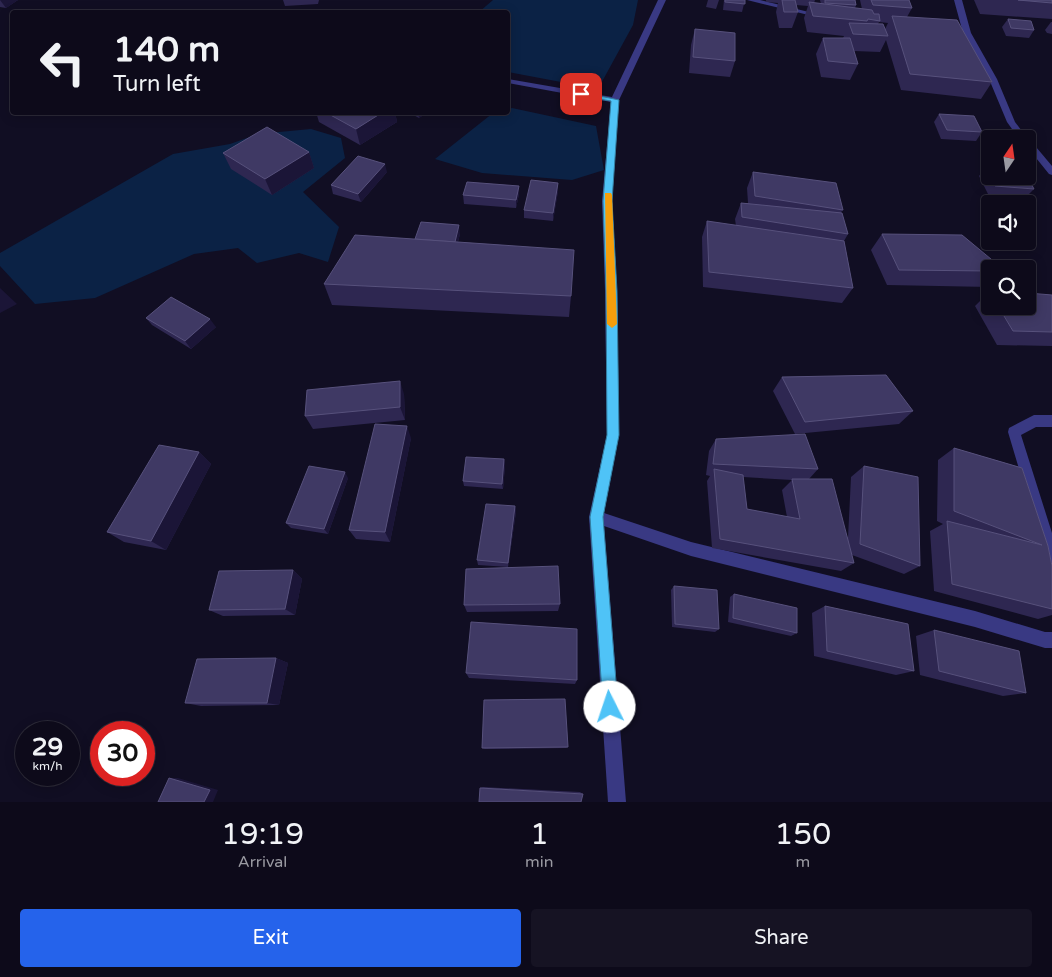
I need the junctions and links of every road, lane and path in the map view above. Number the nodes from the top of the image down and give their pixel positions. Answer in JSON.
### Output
{"nodes":[{"id":1,"x":662,"y":0,"type":"edge"},
{"id":2,"x":751,"y":0,"type":"edge"},
{"id":3,"x":958,"y":0,"type":"edge"},
{"id":4,"x":832,"y":18,"type":"edge"},
{"id":5,"x":957,"y":32,"type":"edge"},
{"id":6,"x":967,"y":33,"type":"junction"},
{"id":7,"x":510,"y":81,"type":"edge"},
{"id":8,"x":615,"y":100,"type":"junction"},
{"id":9,"x":1017,"y":130,"type":"edge"},
{"id":10,"x":1036,"y":153,"type":"edge"},
{"id":11,"x":1052,"y":172,"type":"edge"},
{"id":12,"x":1052,"y":421,"type":"edge"},
{"id":13,"x":596,"y":517,"type":"junction"},
{"id":14,"x":1052,"y":556,"type":"edge"},
{"id":15,"x":1052,"y":640,"type":"edge"},
{"id":16,"x":617,"y":802,"type":"edge"}],
"edges":[{"from":1,"to":8,"type":"street"},
{"from":2,"to":4,"type":"street"},
{"from":3,"to":6,"type":"street"},
{"from":5,"to":6,"type":"street"},
{"from":6,"to":9,"type":"street"},
{"from":7,"to":8,"type":"street"},
{"from":8,"to":13,"type":"street"},
{"from":10,"to":11,"type":"street"},
{"from":12,"to":14,"type":"street"},
{"from":13,"to":15,"type":"street"},
{"from":13,"to":16,"type":"street"}]}
